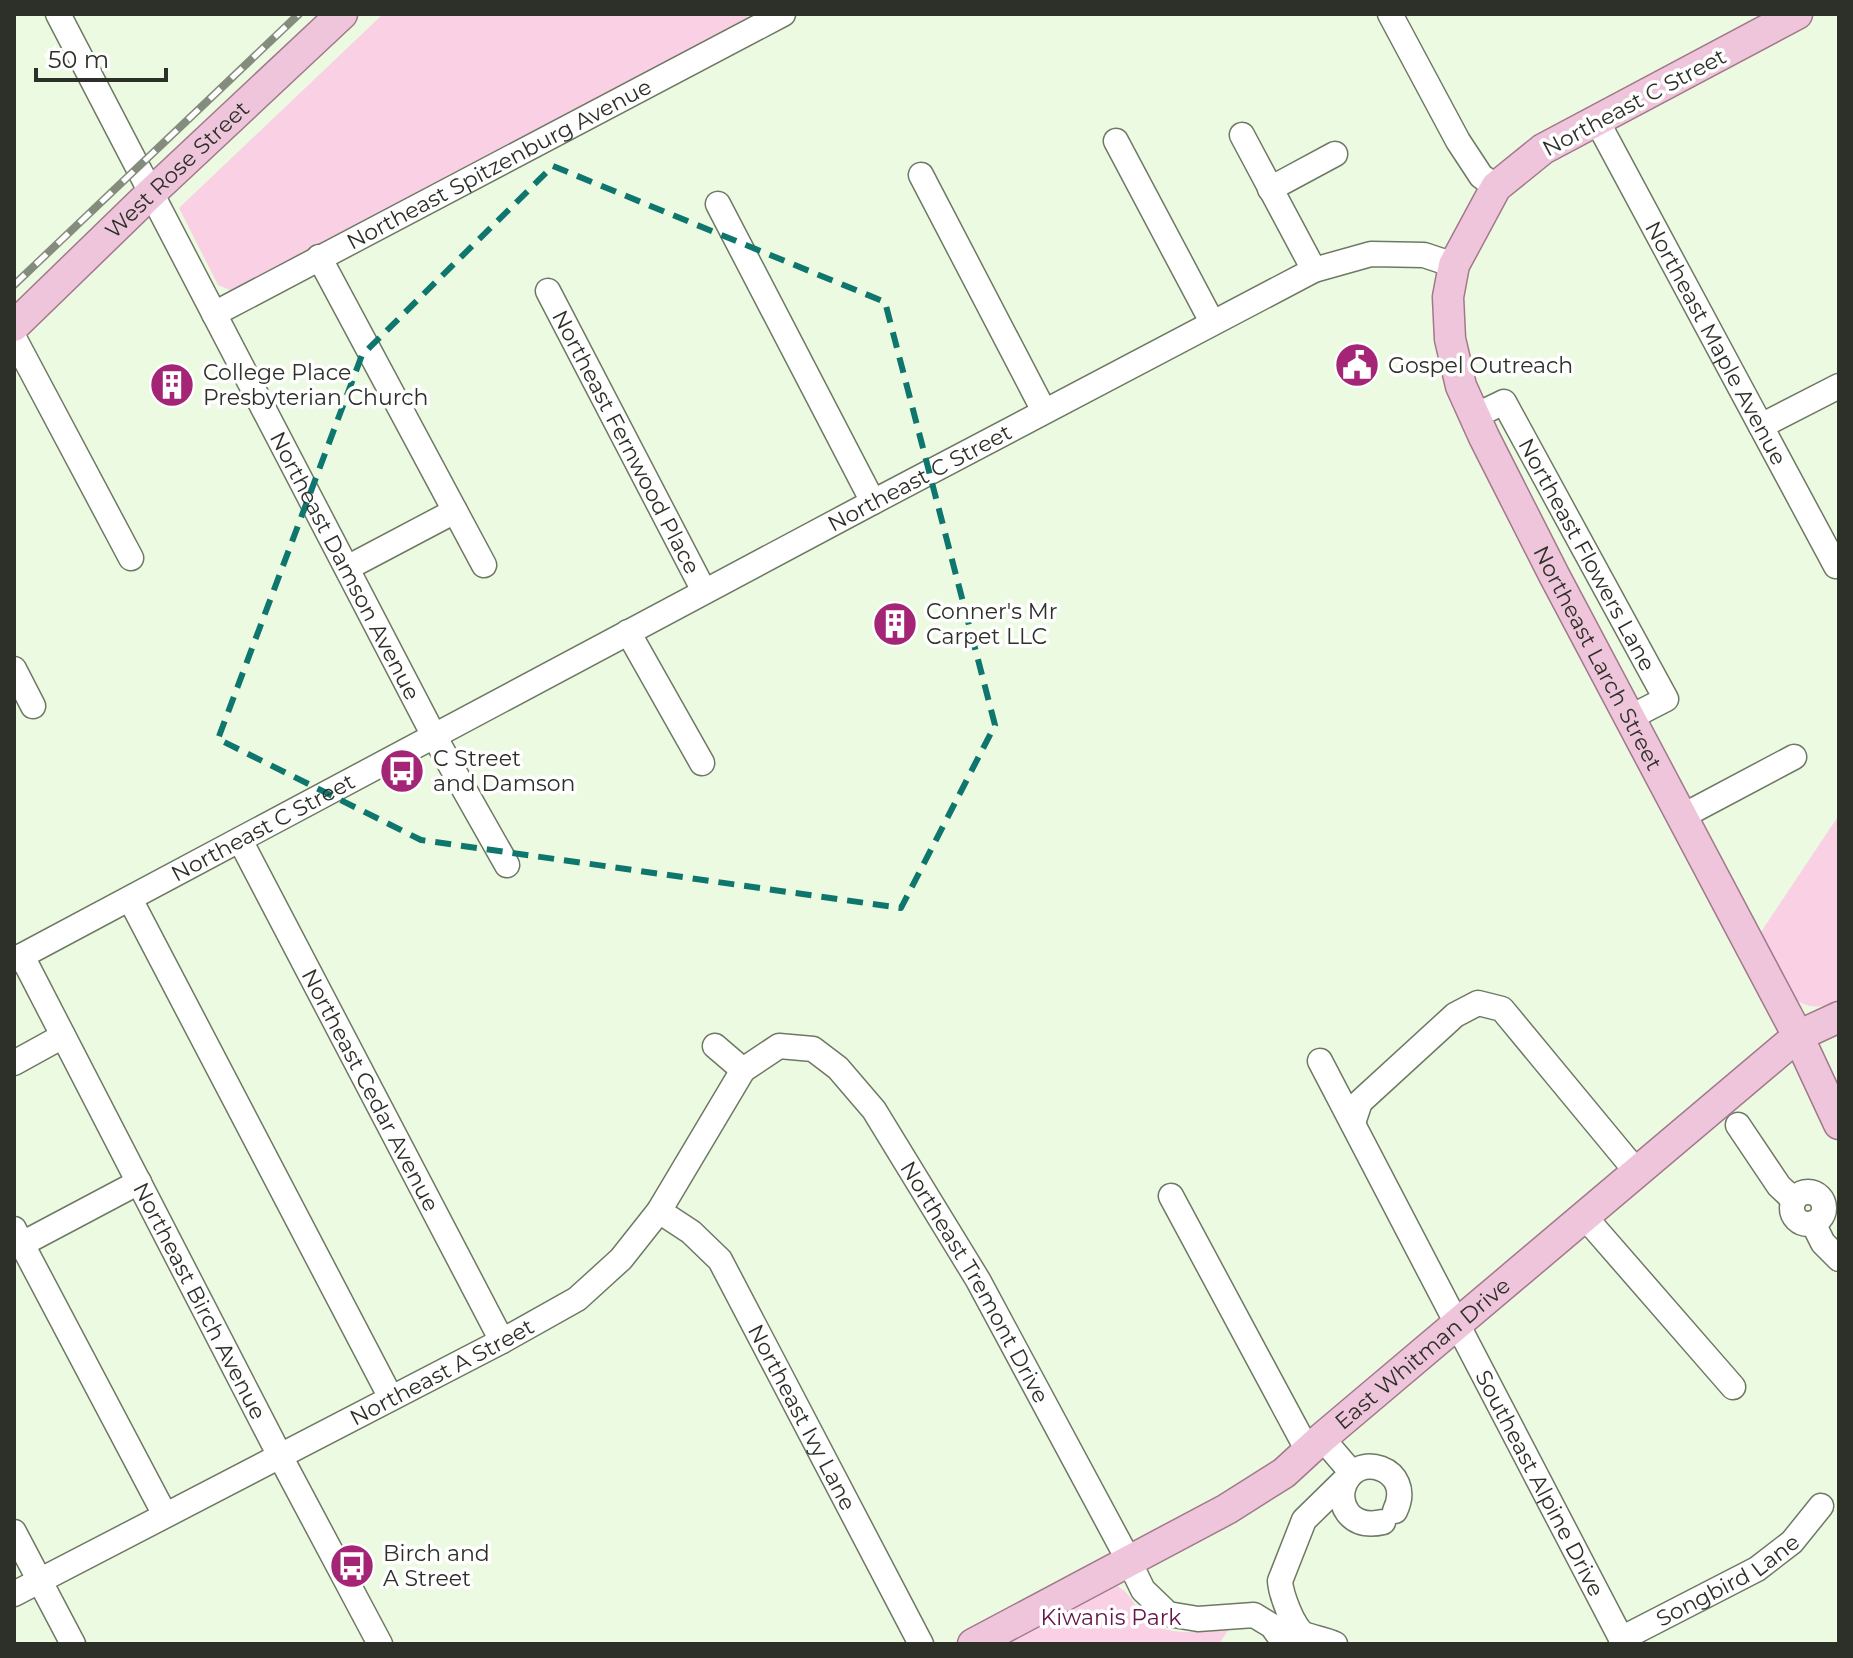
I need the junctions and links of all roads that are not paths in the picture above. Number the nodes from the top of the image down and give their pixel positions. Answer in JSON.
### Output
{"nodes":[{"id":1,"x":58,"y":14,"type":"edge"},
{"id":2,"x":342,"y":14,"type":"edge"},
{"id":3,"x":783,"y":14,"type":"edge"},
{"id":4,"x":1390,"y":14,"type":"edge"},
{"id":5,"x":1797,"y":14,"type":"edge"},
{"id":6,"x":1761,"y":22,"type":"edge"},
{"id":7,"x":1597,"y":121,"type":"junction"},
{"id":8,"x":1242,"y":135,"type":"dead end"},
{"id":9,"x":1116,"y":141,"type":"dead end"},
{"id":10,"x":1335,"y":154,"type":"dead end"},
{"id":11,"x":921,"y":175,"type":"dead end"},
{"id":12,"x":1496,"y":187,"type":"junction"},
{"id":13,"x":1270,"y":189,"type":"junction"},
{"id":14,"x":151,"y":193,"type":"junction"},
{"id":15,"x":718,"y":204,"type":"dead end"},
{"id":16,"x":319,"y":257,"type":"junction"},
{"id":17,"x":1454,"y":265,"type":"junction"},
{"id":18,"x":1314,"y":270,"type":"junction"},
{"id":19,"x":548,"y":291,"type":"dead end"},
{"id":20,"x":214,"y":314,"type":"junction"},
{"id":21,"x":1212,"y":322,"type":"junction"},
{"id":22,"x":14,"y":326,"type":"edge"},
{"id":23,"x":14,"y":338,"type":"edge"},
{"id":24,"x":1839,"y":386,"type":"edge"},
{"id":25,"x":1044,"y":411,"type":"junction"},
{"id":26,"x":1475,"y":416,"type":"junction"},
{"id":27,"x":1761,"y":426,"type":"junction"},
{"id":28,"x":873,"y":502,"type":"junction"},
{"id":29,"x":455,"y":511,"type":"junction"},
{"id":30,"x":131,"y":558,"type":"dead end"},
{"id":31,"x":484,"y":565,"type":"dead end"},
{"id":32,"x":1836,"y":566,"type":"dead end"},
{"id":33,"x":347,"y":568,"type":"junction"},
{"id":34,"x":704,"y":591,"type":"junction"},
{"id":35,"x":628,"y":632,"type":"junction"},
{"id":36,"x":14,"y":669,"type":"edge"},
{"id":37,"x":33,"y":706,"type":"dead end"},
{"id":38,"x":1629,"y":718,"type":"junction"},
{"id":39,"x":434,"y":736,"type":"junction"},
{"id":40,"x":1794,"y":757,"type":"dead end"},
{"id":41,"x":702,"y":763,"type":"dead end"},
{"id":42,"x":1681,"y":817,"type":"junction"},
{"id":43,"x":240,"y":840,"type":"junction"},
{"id":44,"x":507,"y":865,"type":"dead end"},
{"id":45,"x":130,"y":899,"type":"junction"},
{"id":46,"x":18,"y":958,"type":"edge"},
{"id":47,"x":1839,"y":1017,"type":"edge"},
{"id":48,"x":63,"y":1036,"type":"junction"},
{"id":49,"x":1798,"y":1036,"type":"junction"},
{"id":50,"x":715,"y":1046,"type":"dead end"},
{"id":51,"x":779,"y":1046,"type":"joint"},
{"id":52,"x":1320,"y":1061,"type":"dead end"},
{"id":53,"x":14,"y":1063,"type":"edge"},
{"id":54,"x":743,"y":1070,"type":"junction"},
{"id":55,"x":1353,"y":1123,"type":"junction"},
{"id":56,"x":1839,"y":1124,"type":"edge"},
{"id":57,"x":1738,"y":1125,"type":"dead end"},
{"id":58,"x":1636,"y":1171,"type":"junction"},
{"id":59,"x":139,"y":1182,"type":"junction"},
{"id":60,"x":1830,"y":1194,"type":"edge"},
{"id":61,"x":1171,"y":1196,"type":"dead end"},
{"id":62,"x":1794,"y":1200,"type":"junction"},
{"id":63,"x":659,"y":1211,"type":"junction"},
{"id":64,"x":1584,"y":1216,"type":"junction"},
{"id":65,"x":1813,"y":1223,"type":"junction"},
{"id":66,"x":18,"y":1236,"type":"edge"},
{"id":67,"x":1839,"y":1259,"type":"edge"},
{"id":68,"x":1458,"y":1323,"type":"junction"},
{"id":69,"x":502,"y":1341,"type":"junction"},
{"id":70,"x":1733,"y":1387,"type":"dead end"},
{"id":71,"x":391,"y":1398,"type":"junction"},
{"id":72,"x":1315,"y":1445,"type":"junction"},
{"id":73,"x":280,"y":1456,"type":"junction"},
{"id":74,"x":1352,"y":1473,"type":"junction"},
{"id":75,"x":1821,"y":1506,"type":"dead end"},
{"id":76,"x":165,"y":1515,"type":"junction"},
{"id":77,"x":14,"y":1532,"type":"edge"},
{"id":78,"x":1129,"y":1561,"type":"junction"},
{"id":79,"x":40,"y":1581,"type":"junction"},
{"id":80,"x":14,"y":1594,"type":"edge"},
{"id":81,"x":1622,"y":1642,"type":"edge"},
{"id":82,"x":73,"y":1644,"type":"edge"},
{"id":83,"x":380,"y":1644,"type":"edge"},
{"id":84,"x":921,"y":1644,"type":"edge"},
{"id":85,"x":973,"y":1644,"type":"edge"},
{"id":86,"x":1285,"y":1644,"type":"edge"},
{"id":87,"x":1335,"y":1644,"type":"edge"}],
"edges":[{"from":1,"to":14,"type":"street","name":"Northeast Damson Avenue"},
{"from":2,"to":14,"type":"main road","name":"West Rose Street"},
{"from":3,"to":16,"type":"street","name":"Northeast Spitzenburg Avenue"},
{"from":4,"to":12,"type":"street"},
{"from":5,"to":6,"type":"main road","name":"Northeast C Street"},
{"from":6,"to":7,"type":"main road","name":"Northeast C Street"},
{"from":7,"to":12,"type":"main road","name":"Northeast C Street"},
{"from":7,"to":27,"type":"street","name":"Northeast Maple Avenue"},
{"from":8,"to":13,"type":"street"},
{"from":9,"to":21,"type":"street"},
{"from":10,"to":13,"type":"street"},
{"from":11,"to":25,"type":"street"},
{"from":12,"to":17,"type":"main road","name":"Northeast C Street"},
{"from":13,"to":18,"type":"street"},
{"from":14,"to":20,"type":"street","name":"Northeast Damson Avenue"},
{"from":14,"to":22,"type":"main road","name":"West Rose Street"},
{"from":15,"to":28,"type":"street"},
{"from":16,"to":20,"type":"street","name":"Northeast Spitzenburg Avenue"},
{"from":16,"to":29,"type":"street"},
{"from":17,"to":18,"type":"street","name":"Northeast C Street"},
{"from":17,"to":26,"type":"main road","name":"Northeast Larch Street"},
{"from":18,"to":21,"type":"street","name":"Northeast C Street"},
{"from":19,"to":34,"type":"street","name":"Northeast Fernwood Place"},
{"from":20,"to":33,"type":"street","name":"Northeast Damson Avenue"},
{"from":21,"to":25,"type":"street","name":"Northeast C Street"},
{"from":23,"to":30,"type":"street"},
{"from":24,"to":27,"type":"street"},
{"from":25,"to":28,"type":"street","name":"Northeast C Street"},
{"from":26,"to":38,"type":"main road","name":"Northeast Larch Street"},
{"from":26,"to":38,"type":"street","name":"Northeast Flowers Lane"},
{"from":27,"to":32,"type":"street","name":"Northeast Maple Avenue"},
{"from":28,"to":34,"type":"street","name":"Northeast C Street"},
{"from":29,"to":31,"type":"street"},
{"from":29,"to":33,"type":"street"},
{"from":33,"to":39,"type":"street","name":"Northeast Damson Avenue"},
{"from":34,"to":35,"type":"street","name":"Northeast C Street"},
{"from":35,"to":39,"type":"street","name":"Northeast C Street"},
{"from":35,"to":41,"type":"street"},
{"from":36,"to":37,"type":"street"},
{"from":38,"to":42,"type":"main road","name":"Northeast Larch Street"},
{"from":39,"to":43,"type":"street","name":"Northeast C Street"},
{"from":39,"to":44,"type":"street","name":"Northeast Damson Avenue"},
{"from":40,"to":42,"type":"street"},
{"from":42,"to":49,"type":"main road","name":"Northeast Larch Street"},
{"from":43,"to":45,"type":"street","name":"Northeast C Street"},
{"from":43,"to":69,"type":"street","name":"Northeast Cedar Avenue"},
{"from":45,"to":46,"type":"street","name":"Northeast C Street"},
{"from":45,"to":71,"type":"street"},
{"from":46,"to":48,"type":"street","name":"Northeast Birch Avenue"},
{"from":47,"to":49,"type":"main road","name":"East Whitman Drive"},
{"from":48,"to":53,"type":"street"},
{"from":48,"to":59,"type":"street","name":"Northeast Birch Avenue"},
{"from":49,"to":56,"type":"main road","name":"Northeast Larch Street"},
{"from":49,"to":58,"type":"main road","name":"East Whitman Drive"},
{"from":50,"to":54,"type":"street"},
{"from":51,"to":54,"type":"street","name":"Northeast A Street"},
{"from":51,"to":78,"type":"street","name":"Northeast Tremont Drive"},
{"from":52,"to":55,"type":"street","name":"Southeast Alpine Drive"},
{"from":54,"to":63,"type":"street","name":"Northeast A Street"},
{"from":55,"to":58,"type":"street"},
{"from":55,"to":68,"type":"street","name":"Southeast Alpine Drive"},
{"from":57,"to":62,"type":"street"},
{"from":58,"to":64,"type":"main road","name":"East Whitman Drive"},
{"from":59,"to":66,"type":"street"},
{"from":59,"to":73,"type":"street","name":"Northeast Birch Avenue"},
{"from":60,"to":62,"type":"street"},
{"from":60,"to":65,"type":"street"},
{"from":61,"to":72,"type":"street"},
{"from":62,"to":65,"type":"street"},
{"from":63,"to":69,"type":"street","name":"Northeast A Street"},
{"from":63,"to":84,"type":"street","name":"Northeast Ivy Lane"},
{"from":64,"to":68,"type":"main road","name":"East Whitman Drive"},
{"from":64,"to":70,"type":"street"},
{"from":65,"to":67,"type":"street"},
{"from":66,"to":76,"type":"street"},
{"from":68,"to":72,"type":"main road","name":"East Whitman Drive"},
{"from":68,"to":81,"type":"street","name":"Southeast Alpine Drive"},
{"from":69,"to":71,"type":"street","name":"Northeast A Street"},
{"from":71,"to":73,"type":"street","name":"Northeast A Street"},
{"from":72,"to":74,"type":"street"},
{"from":72,"to":78,"type":"main road","name":"East Whitman Drive"},
{"from":73,"to":76,"type":"street","name":"Northeast A Street"},
{"from":73,"to":83,"type":"street","name":"Northeast Birch Avenue"},
{"from":74,"to":74,"type":"street"},
{"from":74,"to":87,"type":"street"},
{"from":75,"to":81,"type":"street","name":"Songbird Lane"},
{"from":76,"to":79,"type":"street","name":"Northeast A Street"},
{"from":77,"to":79,"type":"street"},
{"from":78,"to":85,"type":"main road","name":"East Whitman Drive"},
{"from":78,"to":86,"type":"street","name":"Northeast Tremont Drive"},
{"from":79,"to":80,"type":"street","name":"Northeast A Street"},
{"from":79,"to":82,"type":"street"}]}
